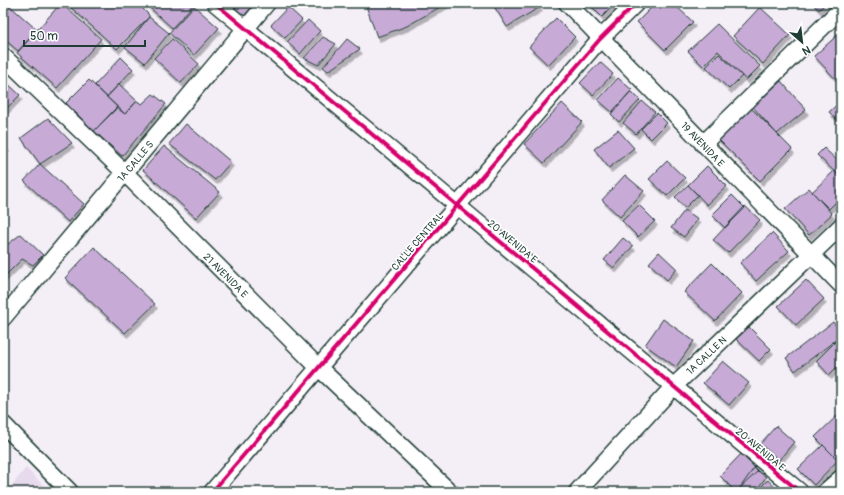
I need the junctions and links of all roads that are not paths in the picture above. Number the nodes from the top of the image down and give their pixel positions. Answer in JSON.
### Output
{"nodes":[{"id":1,"x":215,"y":3,"type":"edge"},
{"id":2,"x":267,"y":3,"type":"edge"},
{"id":3,"x":567,"y":3,"type":"edge"},
{"id":4,"x":636,"y":3,"type":"edge"},
{"id":5,"x":841,"y":9,"type":"edge"},
{"id":6,"x":245,"y":29,"type":"junction"},
{"id":7,"x":600,"y":39,"type":"junction"},
{"id":8,"x":3,"y":56,"type":"edge"},
{"id":9,"x":703,"y":144,"type":"junction"},
{"id":10,"x":125,"y":173,"type":"junction"},
{"id":11,"x":458,"y":205,"type":"junction"},
{"id":12,"x":841,"y":226,"type":"edge"},
{"id":13,"x":812,"y":255,"type":"junction"},
{"id":14,"x":841,"y":285,"type":"edge"},
{"id":15,"x":3,"y":318,"type":"edge"},
{"id":16,"x":318,"y":366,"type":"junction"},
{"id":17,"x":674,"y":386,"type":"junction"},
{"id":18,"x":3,"y":424,"type":"edge"},
{"id":19,"x":841,"y":478,"type":"edge"},
{"id":20,"x":70,"y":492,"type":"edge"},
{"id":21,"x":212,"y":492,"type":"edge"},
{"id":22,"x":450,"y":492,"type":"edge"},
{"id":23,"x":577,"y":492,"type":"edge"},
{"id":24,"x":800,"y":492,"type":"edge"},
{"id":25,"x":825,"y":492,"type":"edge"}],
"edges":[{"from":1,"to":6,"type":"street","name":"20 AVENIDA E"},
{"from":2,"to":6,"type":"street","name":"1A CALLE S"},
{"from":3,"to":7,"type":"street","name":"19 AVENIDA E"},
{"from":4,"to":7,"type":"street","name":"CALLE CENTRAL"},
{"from":5,"to":9,"type":"street"},
{"from":6,"to":10,"type":"street","name":"1A CALLE S"},
{"from":6,"to":11,"type":"street","name":"20 AVENIDA E"},
{"from":7,"to":9,"type":"street","name":"19 AVENIDA E"},
{"from":7,"to":11,"type":"street","name":"CALLE CENTRAL"},
{"from":8,"to":10,"type":"street","name":"21 AVENIDA E"},
{"from":9,"to":13,"type":"street","name":"19 AVENIDA E"},
{"from":10,"to":15,"type":"street","name":"1A CALLE S"},
{"from":10,"to":16,"type":"street","name":"21 AVENIDA E"},
{"from":11,"to":16,"type":"street","name":"CALLE CENTRAL"},
{"from":11,"to":17,"type":"street","name":"20 AVENIDA E"},
{"from":12,"to":13,"type":"street","name":"1A CALLE N"},
{"from":13,"to":14,"type":"street","name":"19 AVENIDA E"},
{"from":13,"to":17,"type":"street","name":"1A CALLE N"},
{"from":16,"to":21,"type":"street","name":"CALLE CENTRAL"},
{"from":16,"to":22,"type":"street","name":"21 AVENIDA E"},
{"from":17,"to":23,"type":"street","name":"1A CALLE N"},
{"from":17,"to":24,"type":"street","name":"20 AVENIDA E"},
{"from":18,"to":20,"type":"street"},
{"from":19,"to":25,"type":"street"}]}
